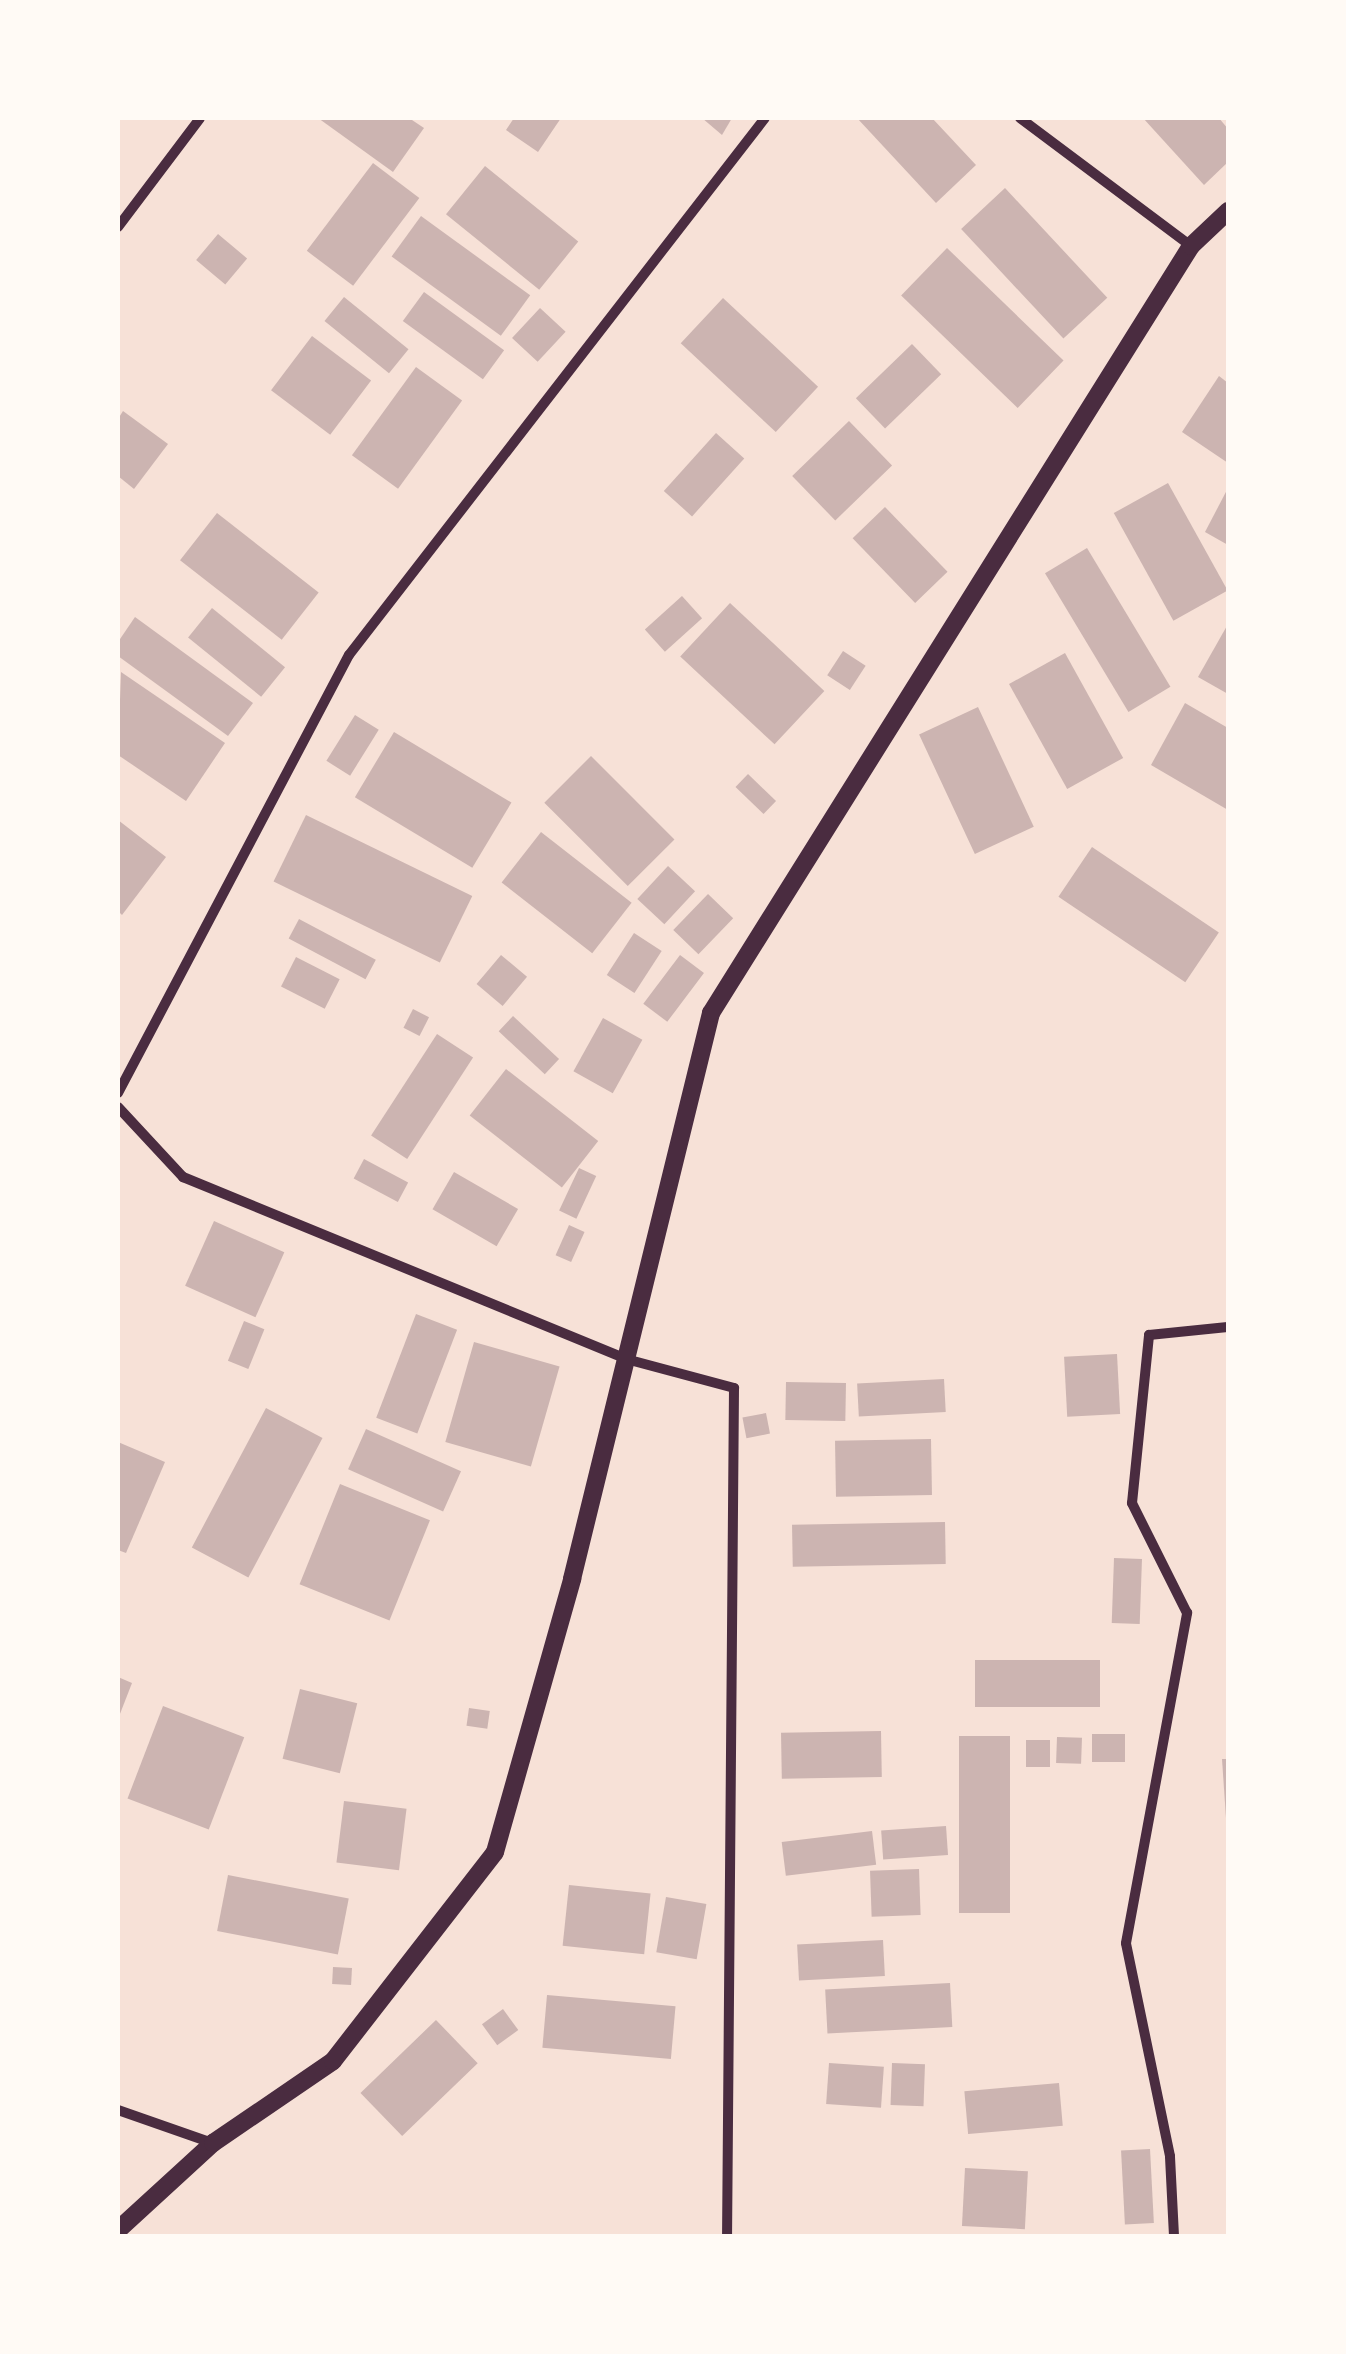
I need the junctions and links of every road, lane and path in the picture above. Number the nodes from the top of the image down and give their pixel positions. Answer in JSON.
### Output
{"nodes":[{"id":1,"x":200,"y":118,"type":"edge"},
{"id":2,"x":765,"y":118,"type":"edge"},
{"id":3,"x":1020,"y":118,"type":"edge"},
{"id":4,"x":1228,"y":211,"type":"edge"},
{"id":5,"x":118,"y":227,"type":"edge"},
{"id":6,"x":1191,"y":246,"type":"junction"},
{"id":7,"x":118,"y":1093,"type":"edge"},
{"id":8,"x":118,"y":1107,"type":"edge"},
{"id":9,"x":1228,"y":1327,"type":"edge"},
{"id":10,"x":626,"y":1360,"type":"junction"},
{"id":11,"x":118,"y":2110,"type":"edge"},
{"id":12,"x":213,"y":2143,"type":"junction"},
{"id":13,"x":118,"y":2230,"type":"edge"},
{"id":14,"x":727,"y":2236,"type":"edge"},
{"id":15,"x":1174,"y":2236,"type":"edge"}],
"edges":[{"from":1,"to":5,"type":"street"},
{"from":2,"to":7,"type":"street"},
{"from":3,"to":6,"type":"street"},
{"from":4,"to":6,"type":"street"},
{"from":6,"to":10,"type":"street"},
{"from":8,"to":10,"type":"street"},
{"from":9,"to":15,"type":"street"},
{"from":10,"to":12,"type":"street"},
{"from":10,"to":14,"type":"street"},
{"from":11,"to":12,"type":"street"},
{"from":12,"to":13,"type":"street"}]}
